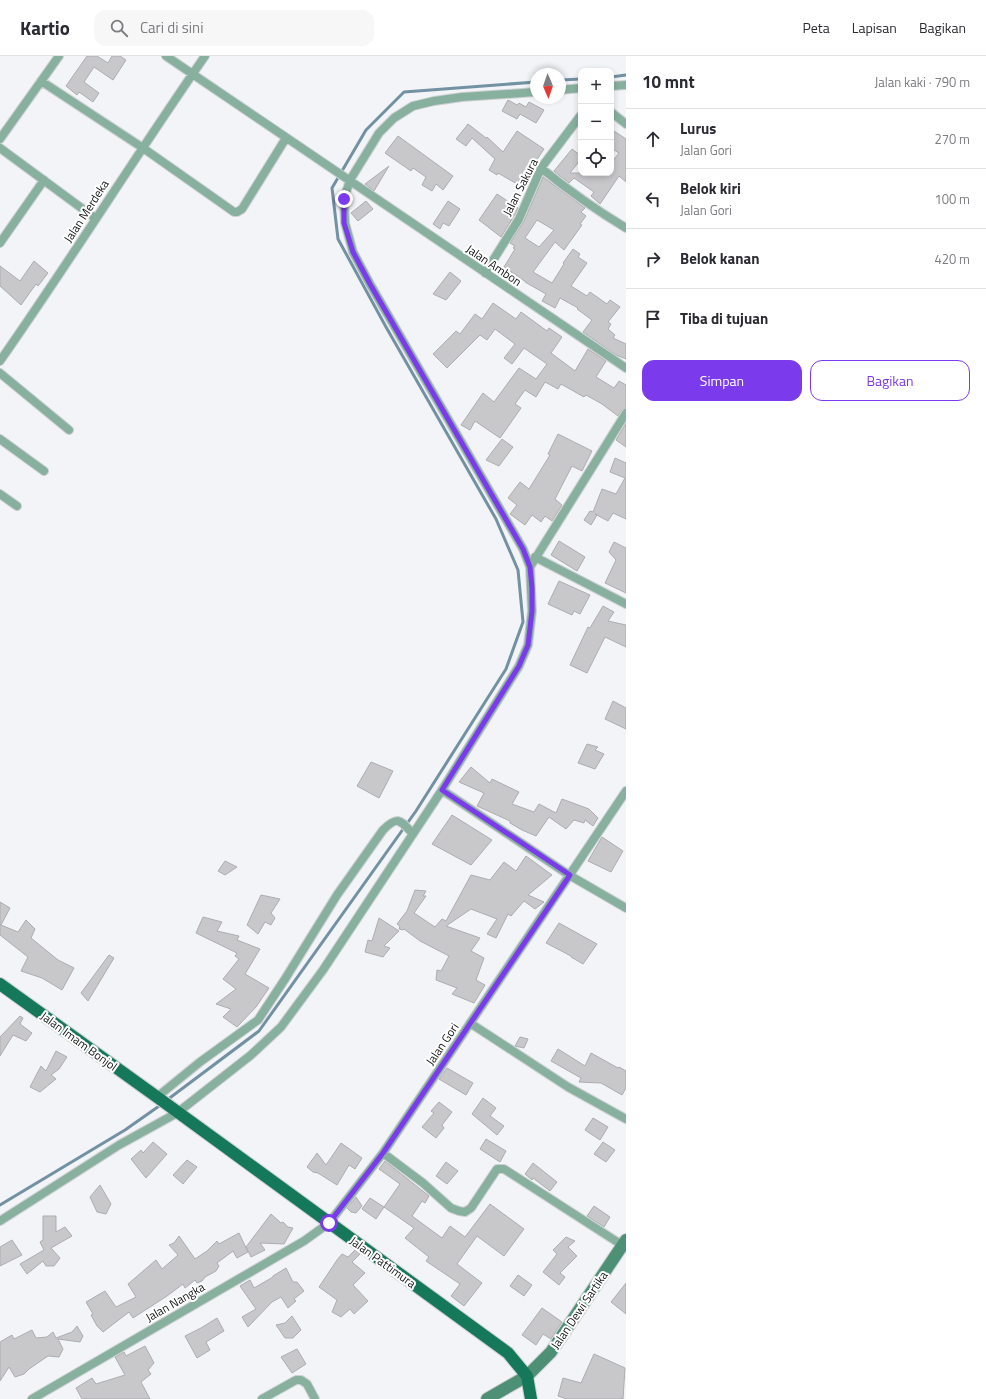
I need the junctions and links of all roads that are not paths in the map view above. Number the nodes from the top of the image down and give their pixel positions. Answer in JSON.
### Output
{"nodes":[{"id":1,"x":59,"y":56,"type":"edge"},
{"id":2,"x":166,"y":56,"type":"edge"},
{"id":3,"x":205,"y":56,"type":"edge"},
{"id":4,"x":193,"y":74,"type":"junction"},
{"id":5,"x":41,"y":81,"type":"junction"},
{"id":6,"x":626,"y":85,"type":"edge"},
{"id":7,"x":614,"y":86,"type":"edge"},
{"id":8,"x":578,"y":88,"type":"edge"},
{"id":9,"x":566,"y":89,"type":"edge"},
{"id":10,"x":530,"y":92,"type":"edge"},
{"id":11,"x":614,"y":114,"type":"edge"},
{"id":12,"x":578,"y":119,"type":"edge"},
{"id":13,"x":626,"y":124,"type":"edge"},
{"id":14,"x":286,"y":138,"type":"junction"},
{"id":15,"x":0,"y":139,"type":"edge"},
{"id":16,"x":0,"y":148,"type":"edge"},
{"id":17,"x":142,"y":148,"type":"junction"},
{"id":18,"x":541,"y":168,"type":"junction"},
{"id":19,"x":44,"y":180,"type":"junction"},
{"id":20,"x":349,"y":180,"type":"junction"},
{"id":21,"x":95,"y":218,"type":"junction"},
{"id":22,"x":626,"y":228,"type":"edge"},
{"id":23,"x":0,"y":243,"type":"edge"},
{"id":24,"x":485,"y":273,"type":"junction"},
{"id":25,"x":0,"y":361,"type":"edge"},
{"id":26,"x":626,"y":368,"type":"edge"},
{"id":27,"x":0,"y":373,"type":"edge"},
{"id":28,"x":626,"y":413,"type":"edge"},
{"id":29,"x":70,"y":430,"type":"dead end"},
{"id":30,"x":0,"y":439,"type":"edge"},
{"id":31,"x":44,"y":470,"type":"dead end"},
{"id":32,"x":0,"y":494,"type":"edge"},
{"id":33,"x":17,"y":506,"type":"dead end"},
{"id":34,"x":535,"y":557,"type":"junction"},
{"id":35,"x":530,"y":567,"type":"junction"},
{"id":36,"x":626,"y":604,"type":"edge"},
{"id":37,"x":442,"y":790,"type":"junction"},
{"id":38,"x":626,"y":792,"type":"edge"},
{"id":39,"x":412,"y":833,"type":"junction"},
{"id":40,"x":570,"y":875,"type":"junction"},
{"id":41,"x":626,"y":908,"type":"edge"},
{"id":42,"x":0,"y":984,"type":"edge"},
{"id":43,"x":470,"y":1023,"type":"junction"},
{"id":44,"x":158,"y":1098,"type":"junction"},
{"id":45,"x":177,"y":1112,"type":"junction"},
{"id":46,"x":626,"y":1119,"type":"edge"},
{"id":47,"x":383,"y":1153,"type":"junction"},
{"id":48,"x":0,"y":1221,"type":"edge"},
{"id":49,"x":329,"y":1223,"type":"junction"},
{"id":50,"x":624,"y":1243,"type":"edge"},
{"id":51,"x":527,"y":1376,"type":"junction"},
{"id":52,"x":32,"y":1399,"type":"edge"},
{"id":53,"x":262,"y":1399,"type":"edge"},
{"id":54,"x":315,"y":1399,"type":"edge"},
{"id":55,"x":488,"y":1399,"type":"edge"},
{"id":56,"x":531,"y":1399,"type":"edge"}],
"edges":[{"from":1,"to":5,"type":"street"},
{"from":2,"to":4,"type":"street","name":"Jalan Ambon"},
{"from":3,"to":4,"type":"street","name":"Jalan Merdeka"},
{"from":4,"to":14,"type":"street","name":"Jalan Ambon"},
{"from":4,"to":17,"type":"street","name":"Jalan Merdeka"},
{"from":5,"to":15,"type":"street"},
{"from":5,"to":17,"type":"street"},
{"from":6,"to":7,"type":"street"},
{"from":8,"to":9,"type":"street"},
{"from":10,"to":20,"type":"street"},
{"from":11,"to":13,"type":"street"},
{"from":12,"to":18,"type":"street","name":"Jalan Sakura"},
{"from":14,"to":17,"type":"street"},
{"from":14,"to":20,"type":"street","name":"Jalan Ambon"},
{"from":16,"to":19,"type":"street"},
{"from":17,"to":21,"type":"street","name":"Jalan Merdeka"},
{"from":18,"to":22,"type":"street"},
{"from":18,"to":24,"type":"street","name":"Jalan Sakura"},
{"from":19,"to":21,"type":"street"},
{"from":19,"to":23,"type":"street"},
{"from":20,"to":24,"type":"street","name":"Jalan Ambon"},
{"from":20,"to":35,"type":"street"},
{"from":21,"to":25,"type":"street","name":"Jalan Merdeka"},
{"from":24,"to":26,"type":"street","name":"Jalan Ambon"},
{"from":27,"to":29,"type":"street"},
{"from":28,"to":34,"type":"street"},
{"from":30,"to":31,"type":"street"},
{"from":32,"to":33,"type":"street"},
{"from":34,"to":35,"type":"street"},
{"from":34,"to":36,"type":"street"},
{"from":35,"to":37,"type":"street"},
{"from":37,"to":39,"type":"street"},
{"from":37,"to":40,"type":"street"},
{"from":38,"to":40,"type":"street","name":"Jalan Gori"},
{"from":39,"to":44,"type":"street"},
{"from":39,"to":45,"type":"street"},
{"from":40,"to":41,"type":"street"},
{"from":40,"to":43,"type":"street","name":"Jalan Gori"},
{"from":42,"to":44,"type":"main road","name":"Jalan Imam Bonjol"},
{"from":43,"to":46,"type":"street"},
{"from":43,"to":47,"type":"street","name":"Jalan Gori"},
{"from":44,"to":45,"type":"main road","name":"Jalan Pattimura"},
{"from":45,"to":48,"type":"street"},
{"from":45,"to":49,"type":"main road","name":"Jalan Pattimura"},
{"from":47,"to":49,"type":"street","name":"Jalan Gori"},
{"from":47,"to":50,"type":"street"},
{"from":49,"to":51,"type":"main road","name":"Jalan Pattimura"},
{"from":49,"to":52,"type":"street","name":"Jalan Nangka"},
{"from":50,"to":51,"type":"main road","name":"Jalan Dewi Sartika"},
{"from":51,"to":55,"type":"main road","name":"Jalan Dewi Sartika"},
{"from":51,"to":56,"type":"main road","name":"Jalan Pattimura"},
{"from":53,"to":54,"type":"street"}]}
